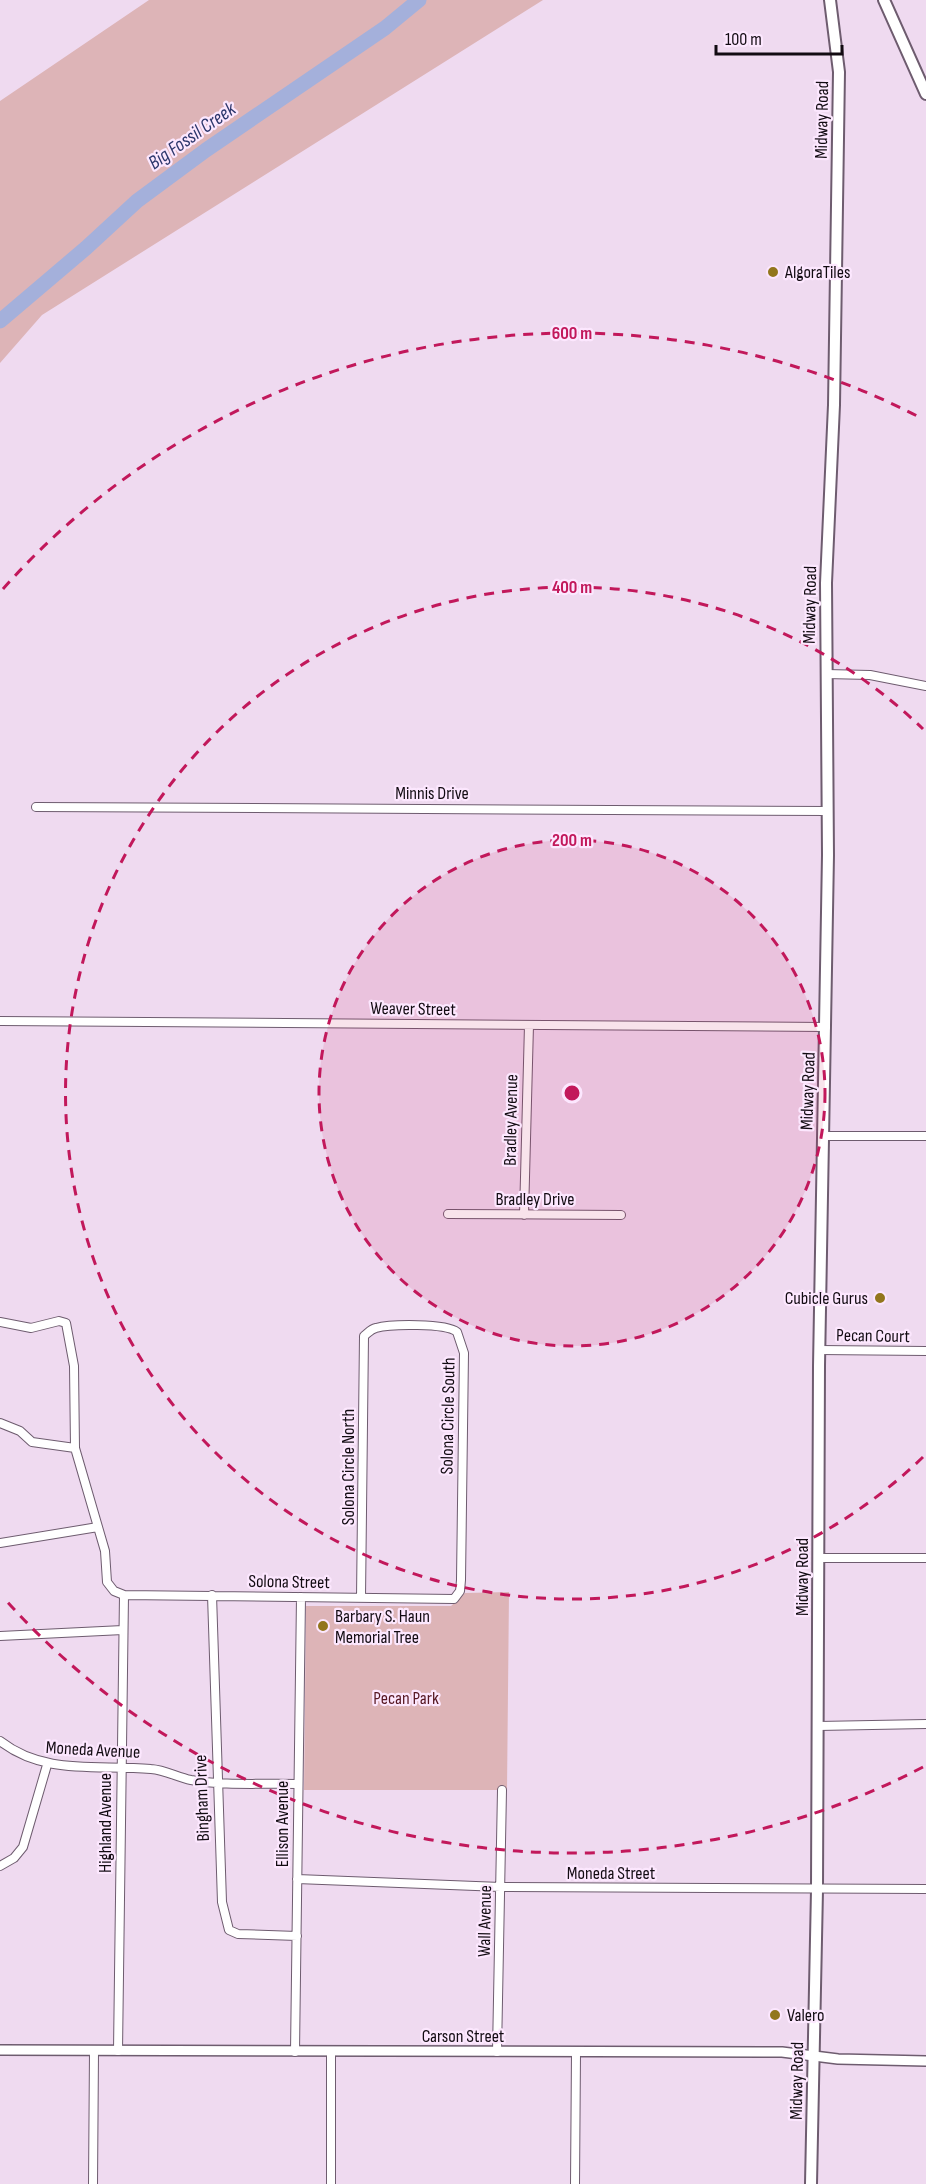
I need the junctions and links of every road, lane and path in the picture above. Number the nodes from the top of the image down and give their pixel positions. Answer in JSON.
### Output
{"nodes":[{"id":1,"x":830,"y":0,"type":"edge"},
{"id":2,"x":884,"y":0,"type":"edge"},
{"id":3,"x":926,"y":94,"type":"edge"},
{"id":4,"x":826,"y":674,"type":"junction"},
{"id":5,"x":926,"y":687,"type":"edge"},
{"id":6,"x":36,"y":807,"type":"dead end"},
{"id":7,"x":828,"y":811,"type":"junction"},
{"id":8,"x":0,"y":1021,"type":"edge"},
{"id":9,"x":529,"y":1025,"type":"junction"},
{"id":10,"x":826,"y":1027,"type":"junction"},
{"id":11,"x":823,"y":1136,"type":"junction"},
{"id":12,"x":926,"y":1136,"type":"edge"},
{"id":13,"x":448,"y":1214,"type":"dead end"},
{"id":14,"x":524,"y":1215,"type":"junction"},
{"id":15,"x":621,"y":1215,"type":"dead end"},
{"id":16,"x":0,"y":1323,"type":"edge"},
{"id":17,"x":364,"y":1336,"type":"joint"},
{"id":18,"x":819,"y":1350,"type":"junction"},
{"id":19,"x":926,"y":1351,"type":"edge"},
{"id":20,"x":0,"y":1423,"type":"edge"},
{"id":21,"x":75,"y":1448,"type":"junction"},
{"id":22,"x":98,"y":1527,"type":"junction"},
{"id":23,"x":0,"y":1543,"type":"edge"},
{"id":24,"x":818,"y":1558,"type":"junction"},
{"id":25,"x":926,"y":1558,"type":"edge"},
{"id":26,"x":124,"y":1595,"type":"junction"},
{"id":27,"x":212,"y":1595,"type":"junction"},
{"id":28,"x":301,"y":1597,"type":"junction"},
{"id":29,"x":361,"y":1598,"type":"junction"},
{"id":30,"x":454,"y":1599,"type":"joint"},
{"id":31,"x":123,"y":1630,"type":"junction"},
{"id":32,"x":0,"y":1636,"type":"edge"},
{"id":33,"x":926,"y":1724,"type":"edge"},
{"id":34,"x":818,"y":1725,"type":"junction"},
{"id":35,"x":0,"y":1741,"type":"edge"},
{"id":36,"x":46,"y":1765,"type":"junction"},
{"id":37,"x":120,"y":1766,"type":"junction"},
{"id":38,"x":216,"y":1781,"type":"junction"},
{"id":39,"x":297,"y":1784,"type":"junction"},
{"id":40,"x":502,"y":1790,"type":"dead end"},
{"id":41,"x":0,"y":1866,"type":"edge"},
{"id":42,"x":297,"y":1879,"type":"junction"},
{"id":43,"x":501,"y":1887,"type":"junction"},
{"id":44,"x":926,"y":1889,"type":"edge"},
{"id":45,"x":817,"y":1890,"type":"junction"},
{"id":46,"x":297,"y":1936,"type":"junction"},
{"id":47,"x":0,"y":2050,"type":"edge"},
{"id":48,"x":94,"y":2051,"type":"junction"},
{"id":49,"x":118,"y":2051,"type":"junction"},
{"id":50,"x":295,"y":2052,"type":"junction"},
{"id":51,"x":331,"y":2052,"type":"junction"},
{"id":52,"x":497,"y":2052,"type":"junction"},
{"id":53,"x":576,"y":2053,"type":"junction"},
{"id":54,"x":814,"y":2056,"type":"junction"},
{"id":55,"x":926,"y":2061,"type":"edge"},
{"id":56,"x":93,"y":2184,"type":"edge"},
{"id":57,"x":331,"y":2184,"type":"edge"},
{"id":58,"x":575,"y":2184,"type":"edge"},
{"id":59,"x":811,"y":2184,"type":"edge"}],
"edges":[{"from":1,"to":4,"type":"main road","name":"Midway Road"},
{"from":2,"to":3,"type":"main road"},
{"from":4,"to":5,"type":"street"},
{"from":4,"to":7,"type":"main road","name":"Midway Road"},
{"from":6,"to":7,"type":"street","name":"Minnis Drive"},
{"from":7,"to":10,"type":"main road","name":"Midway Road"},
{"from":8,"to":9,"type":"street","name":"Weaver Street"},
{"from":9,"to":10,"type":"street","name":"Weaver Street"},
{"from":9,"to":14,"type":"street","name":"Bradley Avenue"},
{"from":10,"to":11,"type":"main road","name":"Midway Road"},
{"from":11,"to":12,"type":"street"},
{"from":11,"to":18,"type":"main road","name":"Midway Road"},
{"from":13,"to":14,"type":"street","name":"Bradley Drive"},
{"from":14,"to":15,"type":"street","name":"Bradley Drive"},
{"from":16,"to":21,"type":"street"},
{"from":17,"to":29,"type":"street","name":"Solona Circle North"},
{"from":17,"to":30,"type":"street","name":"Solona Circle South"},
{"from":18,"to":19,"type":"street","name":"Pecan Court"},
{"from":18,"to":24,"type":"main road","name":"Midway Road"},
{"from":20,"to":21,"type":"street"},
{"from":21,"to":22,"type":"street"},
{"from":22,"to":23,"type":"street"},
{"from":22,"to":26,"type":"street"},
{"from":24,"to":25,"type":"street"},
{"from":24,"to":34,"type":"main road","name":"Midway Road"},
{"from":26,"to":27,"type":"street","name":"Solona Street"},
{"from":26,"to":31,"type":"street","name":"Highland Avenue"},
{"from":27,"to":28,"type":"street","name":"Solona Street"},
{"from":27,"to":38,"type":"street","name":"Bingham Drive"},
{"from":28,"to":29,"type":"street","name":"Solona Street"},
{"from":28,"to":39,"type":"street","name":"Ellison Avenue"},
{"from":29,"to":30,"type":"street","name":"Solona Street"},
{"from":31,"to":32,"type":"street"},
{"from":31,"to":37,"type":"street","name":"Highland Avenue"},
{"from":33,"to":34,"type":"street"},
{"from":34,"to":45,"type":"main road","name":"Midway Road"},
{"from":35,"to":36,"type":"street","name":"Moneda Avenue"},
{"from":36,"to":37,"type":"street","name":"Moneda Avenue"},
{"from":36,"to":41,"type":"street"},
{"from":37,"to":38,"type":"street","name":"Moneda Avenue"},
{"from":37,"to":49,"type":"street","name":"Highland Avenue"},
{"from":38,"to":39,"type":"street","name":"Moneda Avenue"},
{"from":38,"to":46,"type":"street","name":"Bingham Drive"},
{"from":39,"to":42,"type":"street","name":"Ellison Avenue"},
{"from":40,"to":43,"type":"street","name":"Wall Avenue"},
{"from":42,"to":43,"type":"street","name":"Moneda Street"},
{"from":42,"to":46,"type":"street","name":"Ellison Avenue"},
{"from":43,"to":45,"type":"street","name":"Moneda Street"},
{"from":43,"to":52,"type":"street","name":"Wall Avenue"},
{"from":44,"to":45,"type":"street","name":"Moneda Street"},
{"from":45,"to":54,"type":"main road","name":"Midway Road"},
{"from":46,"to":50,"type":"street","name":"Ellison Avenue"},
{"from":47,"to":48,"type":"street","name":"Carson Street"},
{"from":48,"to":49,"type":"street","name":"Carson Street"},
{"from":48,"to":56,"type":"street"},
{"from":49,"to":50,"type":"street","name":"Carson Street"},
{"from":50,"to":51,"type":"street","name":"Carson Street"},
{"from":51,"to":52,"type":"street","name":"Carson Street"},
{"from":51,"to":57,"type":"street"},
{"from":52,"to":53,"type":"street","name":"Carson Street"},
{"from":53,"to":54,"type":"street","name":"Carson Street"},
{"from":53,"to":58,"type":"street"},
{"from":54,"to":55,"type":"street","name":"Carson Street"},
{"from":54,"to":59,"type":"main road","name":"Midway Road"}]}
